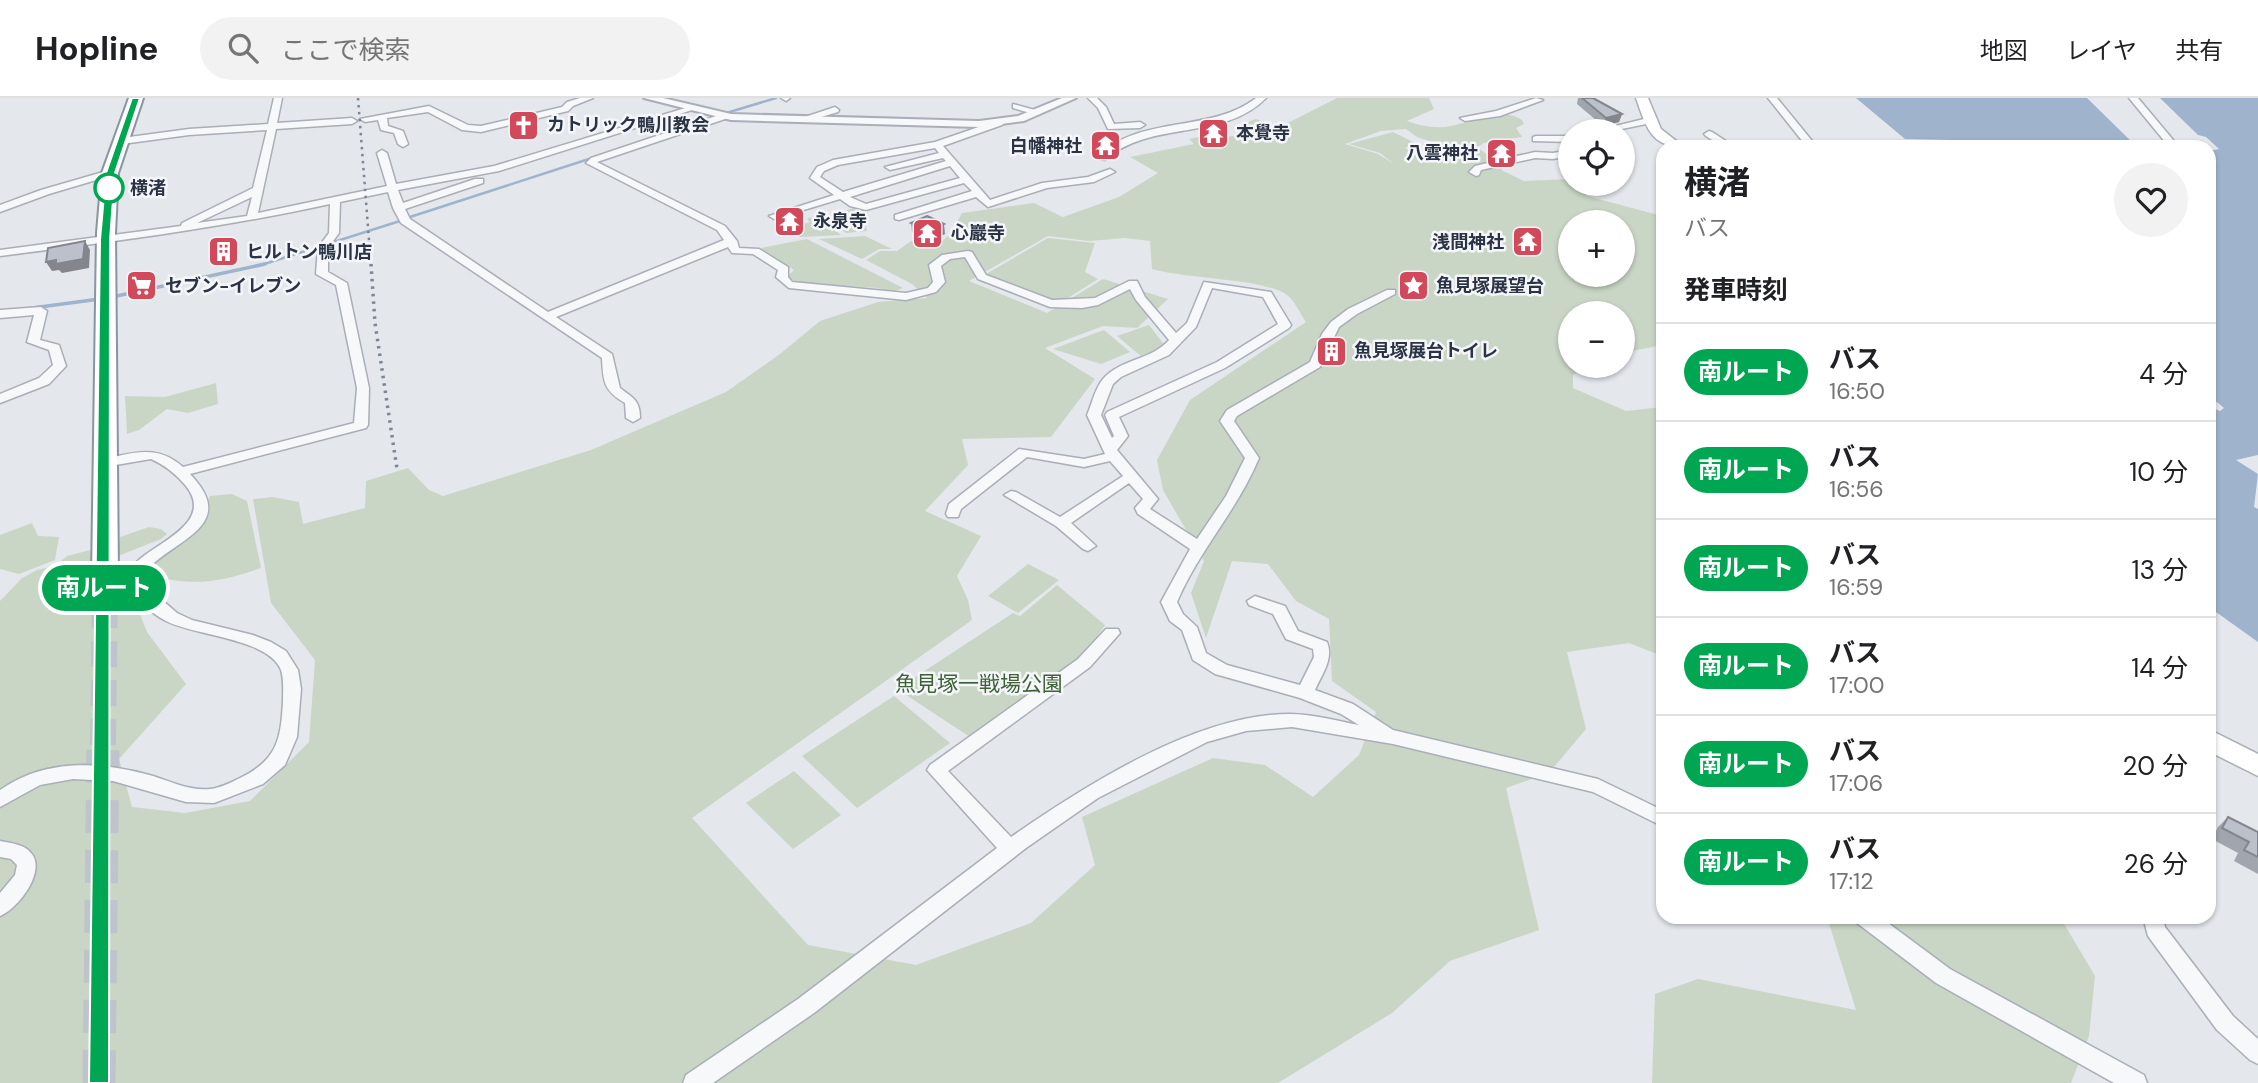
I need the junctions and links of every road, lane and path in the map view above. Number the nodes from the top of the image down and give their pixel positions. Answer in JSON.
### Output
{"nodes":[{"id":1,"x":136,"y":98,"type":"edge"},
{"id":2,"x":278,"y":98,"type":"edge"},
{"id":3,"x":589,"y":98,"type":"edge"},
{"id":4,"x":649,"y":98,"type":"edge"},
{"id":5,"x":1071,"y":98,"type":"edge"},
{"id":6,"x":1092,"y":98,"type":"edge"},
{"id":7,"x":1262,"y":98,"type":"edge"},
{"id":8,"x":1642,"y":98,"type":"edge"},
{"id":9,"x":1772,"y":98,"type":"edge"},
{"id":10,"x":2133,"y":98,"type":"edge"},
{"id":11,"x":1539,"y":100,"type":"dead end"},
{"id":12,"x":685,"y":104,"type":"edge"},
{"id":13,"x":1016,"y":106,"type":"dead end"},
{"id":14,"x":835,"y":110,"type":"dead end"},
{"id":15,"x":1037,"y":112,"type":"junction"},
{"id":16,"x":720,"y":115,"type":"junction"},
{"id":17,"x":382,"y":117,"type":"junction"},
{"id":18,"x":1465,"y":118,"type":"dead end"},
{"id":19,"x":804,"y":119,"type":"junction"},
{"id":20,"x":365,"y":120,"type":"dead end"},
{"id":21,"x":352,"y":121,"type":"dead end"},
{"id":22,"x":1648,"y":121,"type":"junction"},
{"id":23,"x":999,"y":123,"type":"junction"},
{"id":24,"x":1635,"y":124,"type":"edge"},
{"id":25,"x":1140,"y":125,"type":"dead end"},
{"id":26,"x":272,"y":128,"type":"junction"},
{"id":27,"x":928,"y":133,"type":"dead end"},
{"id":28,"x":1709,"y":134,"type":"dead end"},
{"id":29,"x":1536,"y":139,"type":"dead end"},
{"id":30,"x":1558,"y":139,"type":"edge"},
{"id":31,"x":1666,"y":140,"type":"edge"},
{"id":32,"x":1719,"y":140,"type":"edge"},
{"id":33,"x":1806,"y":140,"type":"edge"},
{"id":34,"x":2168,"y":140,"type":"edge"},
{"id":35,"x":122,"y":142,"type":"junction"},
{"id":36,"x":403,"y":144,"type":"dead end"},
{"id":37,"x":944,"y":152,"type":"junction"},
{"id":38,"x":382,"y":153,"type":"dead end"},
{"id":39,"x":1558,"y":155,"type":"edge"},
{"id":40,"x":1102,"y":158,"type":"dead end"},
{"id":41,"x":890,"y":167,"type":"dead end"},
{"id":42,"x":480,"y":172,"type":"junction"},
{"id":43,"x":1110,"y":172,"type":"dead end"},
{"id":44,"x":110,"y":173,"type":"junction"},
{"id":45,"x":1476,"y":173,"type":"dead end"},
{"id":46,"x":966,"y":179,"type":"junction"},
{"id":47,"x":392,"y":188,"type":"junction"},
{"id":48,"x":257,"y":190,"type":"junction"},
{"id":49,"x":977,"y":194,"type":"junction"},
{"id":50,"x":843,"y":196,"type":"junction"},
{"id":51,"x":335,"y":200,"type":"junction"},
{"id":52,"x":0,"y":209,"type":"edge"},
{"id":53,"x":402,"y":215,"type":"junction"},
{"id":54,"x":774,"y":216,"type":"dead end"},
{"id":55,"x":899,"y":217,"type":"dead end"},
{"id":56,"x":252,"y":218,"type":"junction"},
{"id":57,"x":178,"y":230,"type":"junction"},
{"id":58,"x":105,"y":240,"type":"junction"},
{"id":59,"x":732,"y":242,"type":"junction"},
{"id":60,"x":0,"y":253,"type":"edge"},
{"id":61,"x":1391,"y":292,"type":"dead end"},
{"id":62,"x":0,"y":314,"type":"edge"},
{"id":63,"x":545,"y":317,"type":"junction"},
{"id":64,"x":1175,"y":340,"type":"junction"},
{"id":65,"x":0,"y":399,"type":"edge"},
{"id":66,"x":633,"y":418,"type":"dead end"},
{"id":67,"x":1111,"y":453,"type":"junction"},
{"id":68,"x":104,"y":463,"type":"junction"},
{"id":69,"x":182,"y":472,"type":"junction"},
{"id":70,"x":1132,"y":478,"type":"junction"},
{"id":71,"x":1011,"y":495,"type":"dead end"},
{"id":72,"x":953,"y":514,"type":"dead end"},
{"id":73,"x":1061,"y":523,"type":"junction"},
{"id":74,"x":1088,"y":546,"type":"dead end"},
{"id":75,"x":1200,"y":548,"type":"junction"},
{"id":76,"x":104,"y":577,"type":"tunnel mouth"},
{"id":77,"x":1255,"y":601,"type":"dead end"},
{"id":78,"x":1112,"y":633,"type":"dead end"},
{"id":79,"x":1305,"y":693,"type":"junction"},
{"id":80,"x":1393,"y":737,"type":"junction"},
{"id":81,"x":2216,"y":743,"type":"edge"},
{"id":82,"x":2258,"y":765,"type":"edge"},
{"id":83,"x":0,"y":800,"type":"edge"},
{"id":84,"x":1656,"y":816,"type":"edge"},
{"id":85,"x":0,"y":849,"type":"edge"},
{"id":86,"x":1010,"y":849,"type":"junction"},
{"id":87,"x":0,"y":907,"type":"edge"},
{"id":88,"x":1873,"y":924,"type":"edge"},
{"id":89,"x":2154,"y":924,"type":"edge"},
{"id":90,"x":2258,"y":1053,"type":"edge"},
{"id":91,"x":694,"y":1083,"type":"edge"},
{"id":92,"x":2136,"y":1083,"type":"edge"}],
"edges":[{"from":1,"to":35,"type":"highway"},
{"from":2,"to":26,"type":"street"},
{"from":3,"to":17,"type":"street"},
{"from":4,"to":12,"type":"street"},
{"from":5,"to":15,"type":"street"},
{"from":6,"to":25,"type":"street"},
{"from":7,"to":40,"type":"street"},
{"from":8,"to":22,"type":"main road"},
{"from":9,"to":33,"type":"street"},
{"from":10,"to":34,"type":"street"},
{"from":11,"to":18,"type":"street"},
{"from":12,"to":16,"type":"street"},
{"from":12,"to":42,"type":"street"},
{"from":13,"to":15,"type":"street"},
{"from":14,"to":19,"type":"street"},
{"from":15,"to":23,"type":"street"},
{"from":16,"to":19,"type":"street"},
{"from":16,"to":59,"type":"street"},
{"from":17,"to":20,"type":"street"},
{"from":17,"to":36,"type":"street"},
{"from":19,"to":23,"type":"street"},
{"from":21,"to":26,"type":"street"},
{"from":22,"to":24,"type":"street"},
{"from":22,"to":31,"type":"main road"},
{"from":23,"to":37,"type":"street"},
{"from":26,"to":35,"type":"street"},
{"from":26,"to":48,"type":"street"},
{"from":27,"to":37,"type":"street"},
{"from":28,"to":32,"type":"street"},
{"from":29,"to":30,"type":"street"},
{"from":35,"to":44,"type":"highway"},
{"from":37,"to":41,"type":"street"},
{"from":37,"to":46,"type":"street"},
{"from":37,"to":50,"type":"street"},
{"from":37,"to":50,"type":"street"},
{"from":38,"to":47,"type":"street"},
{"from":39,"to":45,"type":"street"},
{"from":42,"to":47,"type":"street"},
{"from":42,"to":53,"type":"street"},
{"from":43,"to":49,"type":"street"},
{"from":44,"to":52,"type":"street"},
{"from":44,"to":58,"type":"highway"},
{"from":46,"to":49,"type":"street"},
{"from":46,"to":50,"type":"street"},
{"from":47,"to":51,"type":"street"},
{"from":47,"to":53,"type":"street"},
{"from":48,"to":56,"type":"street"},
{"from":48,"to":57,"type":"street"},
{"from":49,"to":55,"type":"street"},
{"from":50,"to":54,"type":"street"},
{"from":51,"to":56,"type":"street"},
{"from":51,"to":69,"type":"street"},
{"from":53,"to":63,"type":"street"},
{"from":56,"to":57,"type":"street"},
{"from":57,"to":58,"type":"street"},
{"from":58,"to":60,"type":"street"},
{"from":58,"to":68,"type":"highway"},
{"from":59,"to":63,"type":"street"},
{"from":59,"to":64,"type":"street"},
{"from":61,"to":75,"type":"street"},
{"from":62,"to":65,"type":"street"},
{"from":63,"to":66,"type":"street"},
{"from":64,"to":67,"type":"street"},
{"from":64,"to":67,"type":"street"},
{"from":67,"to":70,"type":"street"},
{"from":67,"to":72,"type":"street"},
{"from":68,"to":69,"type":"street"},
{"from":68,"to":76,"type":"highway"},
{"from":69,"to":83,"type":"street"},
{"from":70,"to":73,"type":"street"},
{"from":70,"to":75,"type":"street"},
{"from":71,"to":73,"type":"street"},
{"from":73,"to":74,"type":"street"},
{"from":75,"to":79,"type":"street"},
{"from":77,"to":79,"type":"street"},
{"from":78,"to":86,"type":"street"},
{"from":79,"to":80,"type":"street"},
{"from":80,"to":84,"type":"street"},
{"from":80,"to":86,"type":"street"},
{"from":81,"to":82,"type":"main road"},
{"from":85,"to":87,"type":"street"},
{"from":86,"to":91,"type":"street"},
{"from":88,"to":92,"type":"street"},
{"from":89,"to":90,"type":"street"}]}
